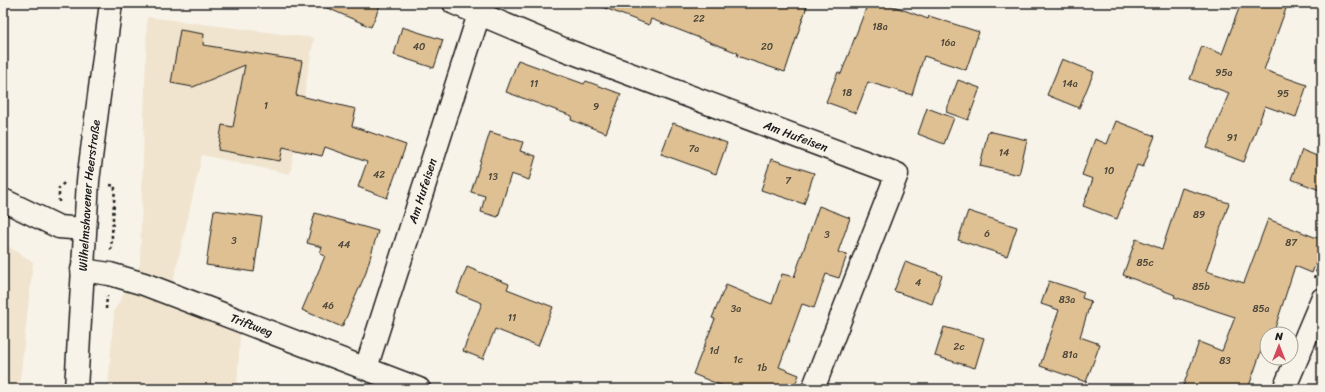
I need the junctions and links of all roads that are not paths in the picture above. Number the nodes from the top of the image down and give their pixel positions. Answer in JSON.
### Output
{"nodes":[{"id":1,"x":111,"y":3,"type":"edge"},
{"id":2,"x":454,"y":3,"type":"edge"},
{"id":3,"x":479,"y":14,"type":"junction"},
{"id":4,"x":3,"y":200,"type":"edge"},
{"id":5,"x":84,"y":229,"type":"junction"},
{"id":6,"x":82,"y":270,"type":"junction"},
{"id":7,"x":1322,"y":299,"type":"edge"},
{"id":8,"x":366,"y":368,"type":"junction"},
{"id":9,"x":76,"y":389,"type":"edge"},
{"id":10,"x":419,"y":389,"type":"edge"},
{"id":11,"x":813,"y":389,"type":"edge"},
{"id":12,"x":1284,"y":389,"type":"edge"}],
"edges":[{"from":1,"to":5,"type":"street","name":"Wilhelmshavener Heerstraße"},
{"from":2,"to":3,"type":"street","name":"Am Hufeisen"},
{"from":3,"to":8,"type":"street","name":"Am Hufeisen"},
{"from":3,"to":11,"type":"street","name":"Am Hufeisen"},
{"from":4,"to":5,"type":"street"},
{"from":5,"to":6,"type":"street","name":"Wilhelmshavener Heerstraße"},
{"from":6,"to":8,"type":"street","name":"Triftweg"},
{"from":6,"to":9,"type":"street","name":"Wilhelmshavener Heerstraße"},
{"from":7,"to":12,"type":"street"},
{"from":8,"to":10,"type":"street","name":"Triftweg"}]}
